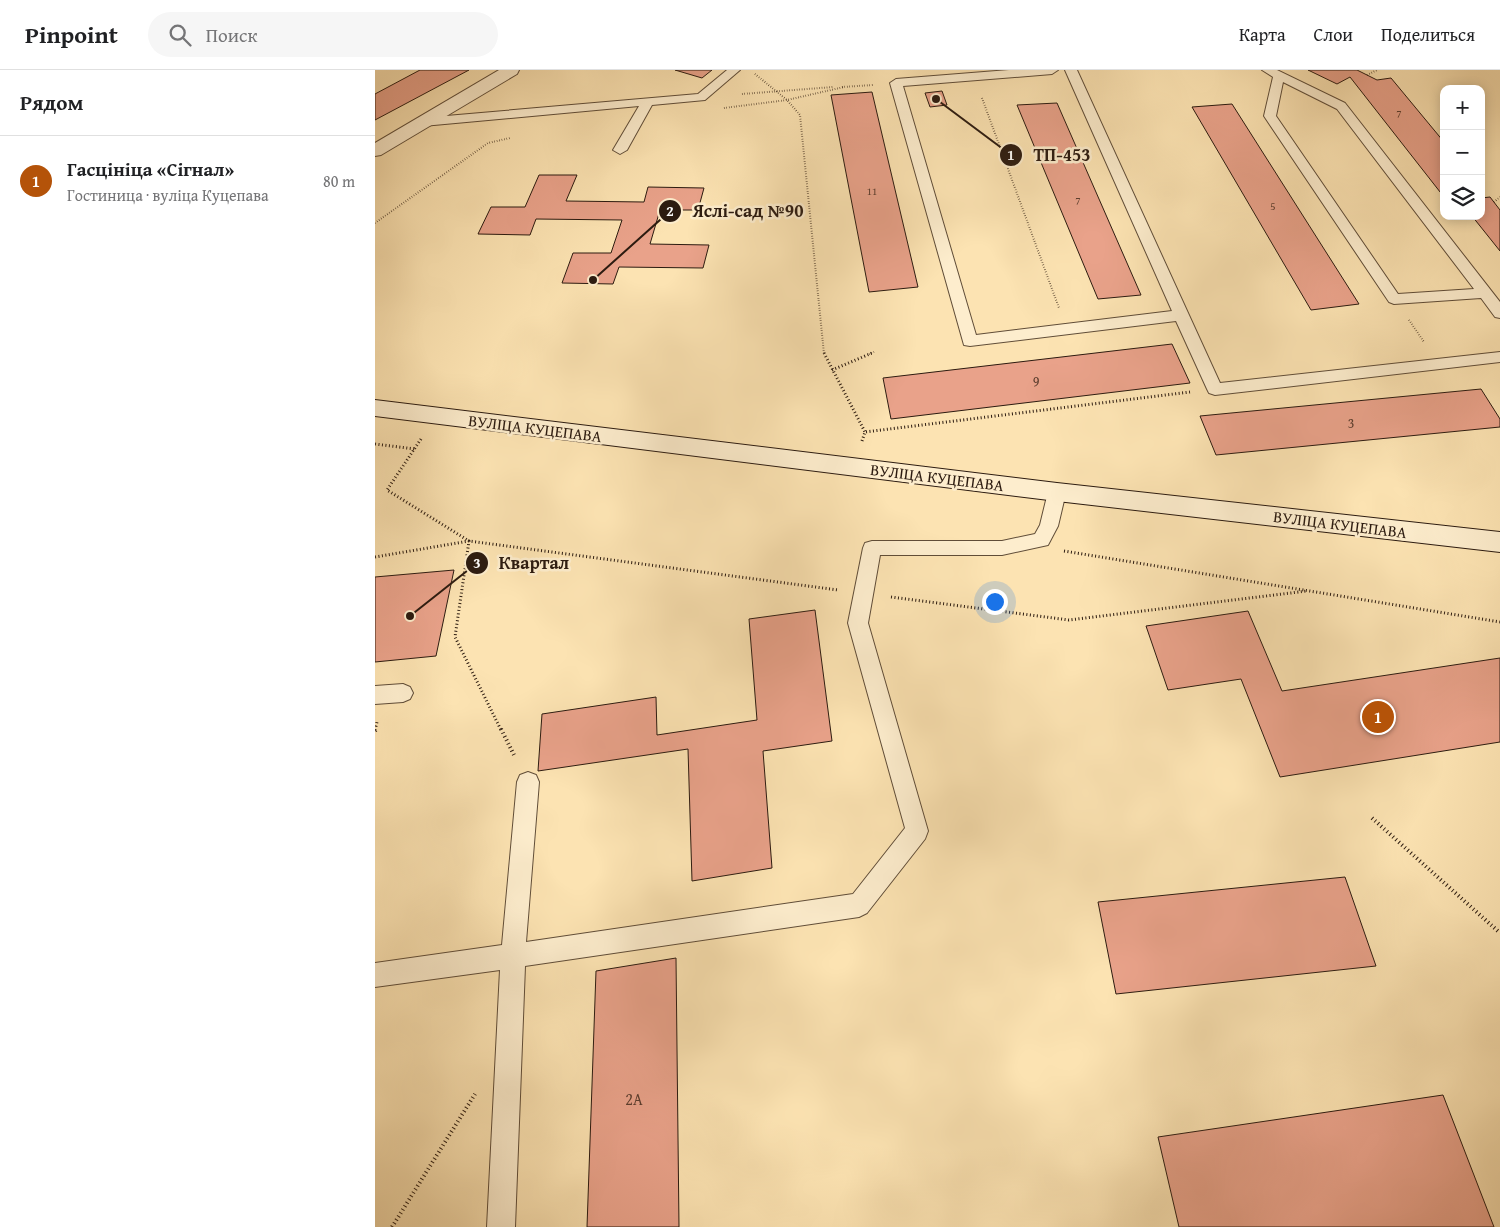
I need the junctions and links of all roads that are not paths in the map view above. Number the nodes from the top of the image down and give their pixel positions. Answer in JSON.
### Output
{"nodes":[{"id":1,"x":511,"y":70,"type":"edge"},
{"id":2,"x":734,"y":70,"type":"edge"},
{"id":3,"x":1052,"y":70,"type":"edge"},
{"id":4,"x":1071,"y":70,"type":"edge"},
{"id":5,"x":1274,"y":73,"type":"edge"},
{"id":6,"x":983,"y":74,"type":"edge"},
{"id":7,"x":648,"y":102,"type":"junction"},
{"id":8,"x":423,"y":122,"type":"junction"},
{"id":9,"x":620,"y":150,"type":"dead end"},
{"id":10,"x":375,"y":151,"type":"edge"},
{"id":11,"x":1485,"y":293,"type":"junction"},
{"id":12,"x":1500,"y":313,"type":"edge"},
{"id":13,"x":1181,"y":314,"type":"junction"},
{"id":14,"x":1500,"y":357,"type":"edge"},
{"id":15,"x":375,"y":408,"type":"edge"},
{"id":16,"x":1057,"y":492,"type":"junction"},
{"id":17,"x":1500,"y":542,"type":"edge"},
{"id":18,"x":403,"y":693,"type":"dead end"},
{"id":19,"x":375,"y":695,"type":"edge"},
{"id":20,"x":528,"y":782,"type":"road end"},
{"id":21,"x":513,"y":956,"type":"junction"},
{"id":22,"x":375,"y":975,"type":"edge"},
{"id":23,"x":501,"y":1227,"type":"edge"}],
"edges":[{"from":1,"to":8,"type":"main road"},
{"from":2,"to":7,"type":"lane"},
{"from":3,"to":6,"type":"lane"},
{"from":4,"to":13,"type":"lane"},
{"from":5,"to":11,"type":"lane"},
{"from":5,"to":11,"type":"lane"},
{"from":6,"to":13,"type":"lane"},
{"from":7,"to":8,"type":"lane"},
{"from":7,"to":9,"type":"lane"},
{"from":8,"to":10,"type":"main road"},
{"from":11,"to":12,"type":"lane"},
{"from":13,"to":14,"type":"lane"},
{"from":15,"to":16,"type":"main road","name":"ВУЛІЦА КУЦЕПАВА"},
{"from":16,"to":17,"type":"main road","name":"ВУЛІЦА КУЦЕПАВА"},
{"from":16,"to":21,"type":"lane"},
{"from":18,"to":19,"type":"lane"},
{"from":20,"to":21,"type":"lane"},
{"from":21,"to":22,"type":"lane"},
{"from":21,"to":23,"type":"lane"}]}
